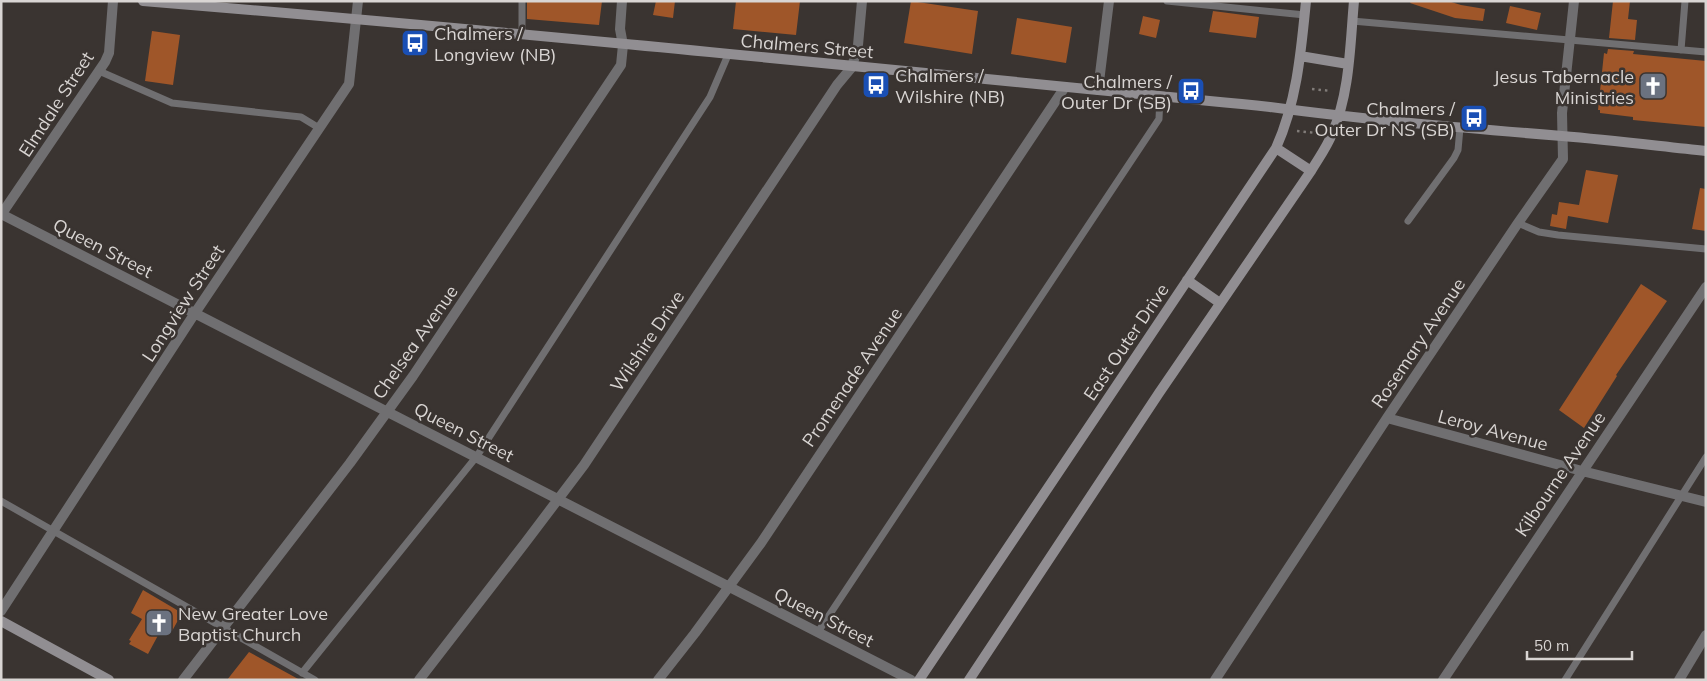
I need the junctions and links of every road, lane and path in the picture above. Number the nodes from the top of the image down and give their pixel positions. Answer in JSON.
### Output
{"nodes":[{"id":1,"x":113,"y":1,"type":"edge"},
{"id":2,"x":142,"y":1,"type":"edge"},
{"id":3,"x":358,"y":1,"type":"edge"},
{"id":4,"x":522,"y":1,"type":"edge"},
{"id":5,"x":622,"y":1,"type":"edge"},
{"id":6,"x":862,"y":1,"type":"edge"},
{"id":7,"x":1109,"y":1,"type":"edge"},
{"id":8,"x":1167,"y":1,"type":"edge"},
{"id":9,"x":1306,"y":1,"type":"edge"},
{"id":10,"x":1354,"y":1,"type":"edge"},
{"id":11,"x":1574,"y":1,"type":"edge"},
{"id":12,"x":1685,"y":1,"type":"edge"},
{"id":13,"x":238,"y":5,"type":"edge"},
{"id":14,"x":1305,"y":15,"type":"junction"},
{"id":15,"x":356,"y":20,"type":"junction"},
{"id":16,"x":1352,"y":20,"type":"junction"},
{"id":17,"x":522,"y":35,"type":"junction"},
{"id":18,"x":1570,"y":41,"type":"junction"},
{"id":19,"x":624,"y":45,"type":"junction"},
{"id":20,"x":1680,"y":50,"type":"junction"},
{"id":21,"x":1706,"y":52,"type":"edge"},
{"id":22,"x":728,"y":55,"type":"junction"},
{"id":23,"x":1300,"y":56,"type":"junction"},
{"id":24,"x":1348,"y":64,"type":"junction"},
{"id":25,"x":852,"y":66,"type":"junction"},
{"id":26,"x":98,"y":71,"type":"junction"},
{"id":27,"x":1065,"y":87,"type":"junction"},
{"id":28,"x":1312,"y":89,"type":"dead end"},
{"id":29,"x":1098,"y":90,"type":"junction"},
{"id":30,"x":1331,"y":91,"type":"dead end"},
{"id":31,"x":1160,"y":96,"type":"junction"},
{"id":32,"x":1291,"y":110,"type":"junction"},
{"id":33,"x":1338,"y":116,"type":"junction"},
{"id":34,"x":319,"y":128,"type":"junction"},
{"id":35,"x":1460,"y":128,"type":"junction"},
{"id":36,"x":1297,"y":131,"type":"dead end"},
{"id":37,"x":1316,"y":133,"type":"dead end"},
{"id":38,"x":1563,"y":136,"type":"junction"},
{"id":39,"x":1276,"y":148,"type":"junction"},
{"id":40,"x":1706,"y":151,"type":"edge"},
{"id":41,"x":1311,"y":171,"type":"junction"},
{"id":42,"x":1,"y":214,"type":"edge"},
{"id":43,"x":1408,"y":222,"type":"dead end"},
{"id":44,"x":1518,"y":223,"type":"junction"},
{"id":45,"x":1706,"y":249,"type":"edge"},
{"id":46,"x":1187,"y":280,"type":"junction"},
{"id":47,"x":1706,"y":287,"type":"edge"},
{"id":48,"x":1220,"y":303,"type":"junction"},
{"id":49,"x":195,"y":313,"type":"junction"},
{"id":50,"x":388,"y":411,"type":"junction"},
{"id":51,"x":1388,"y":418,"type":"junction"},
{"id":52,"x":477,"y":456,"type":"junction"},
{"id":53,"x":1706,"y":457,"type":"edge"},
{"id":54,"x":1582,"y":471,"type":"junction"},
{"id":55,"x":1682,"y":496,"type":"junction"},
{"id":56,"x":559,"y":498,"type":"junction"},
{"id":57,"x":1,"y":501,"type":"edge"},
{"id":58,"x":1706,"y":502,"type":"edge"},
{"id":59,"x":54,"y":531,"type":"junction"},
{"id":60,"x":729,"y":586,"type":"junction"},
{"id":61,"x":1,"y":611,"type":"edge"},
{"id":62,"x":1,"y":621,"type":"edge"},
{"id":63,"x":223,"y":628,"type":"junction"},
{"id":64,"x":818,"y":632,"type":"junction"},
{"id":65,"x":1706,"y":636,"type":"edge"},
{"id":66,"x":302,"y":673,"type":"junction"},
{"id":67,"x":109,"y":680,"type":"edge"},
{"id":68,"x":182,"y":680,"type":"edge"},
{"id":69,"x":315,"y":680,"type":"edge"},
{"id":70,"x":419,"y":680,"type":"edge"},
{"id":71,"x":658,"y":680,"type":"edge"},
{"id":72,"x":911,"y":680,"type":"edge"},
{"id":73,"x":919,"y":680,"type":"edge"},
{"id":74,"x":969,"y":680,"type":"edge"},
{"id":75,"x":1215,"y":680,"type":"edge"},
{"id":76,"x":1443,"y":680,"type":"edge"},
{"id":77,"x":1565,"y":680,"type":"edge"},
{"id":78,"x":1679,"y":680,"type":"edge"}],
"edges":[{"from":1,"to":26,"type":"street","name":"Elmdale Street"},
{"from":2,"to":13,"type":"street","name":"Chalmers Street"},
{"from":3,"to":15,"type":"street","name":"Longview Street"},
{"from":4,"to":17,"type":"lane"},
{"from":5,"to":19,"type":"street","name":"Chelsea Avenue"},
{"from":6,"to":25,"type":"street","name":"Wilshire Drive"},
{"from":7,"to":29,"type":"street"},
{"from":8,"to":14,"type":"lane"},
{"from":9,"to":14,"type":"street","name":"East Outer Drive"},
{"from":10,"to":16,"type":"street"},
{"from":11,"to":18,"type":"street","name":"Rosemary Avenue"},
{"from":12,"to":20,"type":"lane"},
{"from":13,"to":15,"type":"street","name":"Chalmers Street"},
{"from":14,"to":23,"type":"street","name":"East Outer Drive"},
{"from":15,"to":17,"type":"street","name":"Chalmers Street"},
{"from":15,"to":34,"type":"street","name":"Longview Street"},
{"from":16,"to":18,"type":"lane"},
{"from":16,"to":24,"type":"street"},
{"from":17,"to":19,"type":"street","name":"Chalmers Street"},
{"from":18,"to":20,"type":"lane"},
{"from":18,"to":38,"type":"street","name":"Rosemary Avenue"},
{"from":19,"to":22,"type":"street","name":"Chalmers Street"},
{"from":19,"to":50,"type":"street","name":"Chelsea Avenue"},
{"from":20,"to":21,"type":"lane"},
{"from":22,"to":25,"type":"street","name":"Chalmers Street"},
{"from":22,"to":52,"type":"lane"},
{"from":23,"to":24,"type":"street"},
{"from":23,"to":32,"type":"street","name":"East Outer Drive"},
{"from":24,"to":33,"type":"street"},
{"from":25,"to":27,"type":"street","name":"Chalmers Street"},
{"from":25,"to":56,"type":"street","name":"Wilshire Drive"},
{"from":26,"to":34,"type":"lane"},
{"from":26,"to":42,"type":"street","name":"Elmdale Street"},
{"from":27,"to":29,"type":"street","name":"Chalmers Street"},
{"from":27,"to":60,"type":"street","name":"Promenade Avenue"},
{"from":28,"to":30,"type":"path"},
{"from":29,"to":31,"type":"street","name":"Chalmers Street"},
{"from":31,"to":32,"type":"street","name":"Chalmers Street"},
{"from":31,"to":64,"type":"lane"},
{"from":32,"to":33,"type":"street","name":"Chalmers Street"},
{"from":32,"to":39,"type":"street","name":"East Outer Drive"},
{"from":33,"to":35,"type":"street","name":"Chalmers Street"},
{"from":33,"to":41,"type":"street"},
{"from":34,"to":49,"type":"street","name":"Longview Street"},
{"from":35,"to":38,"type":"street","name":"Chalmers Street"},
{"from":35,"to":43,"type":"lane"},
{"from":36,"to":37,"type":"path"},
{"from":38,"to":40,"type":"street","name":"Chalmers Street"},
{"from":38,"to":44,"type":"street","name":"Rosemary Avenue"},
{"from":39,"to":41,"type":"street"},
{"from":39,"to":46,"type":"street","name":"East Outer Drive"},
{"from":41,"to":48,"type":"street"},
{"from":42,"to":49,"type":"street","name":"Queen Street"},
{"from":44,"to":45,"type":"lane"},
{"from":44,"to":51,"type":"street","name":"Rosemary Avenue"},
{"from":46,"to":48,"type":"street"},
{"from":46,"to":73,"type":"street","name":"East Outer Drive"},
{"from":47,"to":54,"type":"street","name":"Kilbourne Avenue"},
{"from":48,"to":74,"type":"street"},
{"from":49,"to":50,"type":"street","name":"Queen Street"},
{"from":49,"to":59,"type":"street","name":"Longview Street"},
{"from":50,"to":52,"type":"street","name":"Queen Street"},
{"from":50,"to":63,"type":"street","name":"Chelsea Avenue"},
{"from":51,"to":54,"type":"street","name":"Leroy Avenue"},
{"from":51,"to":75,"type":"street","name":"Rosemary Avenue"},
{"from":52,"to":56,"type":"street","name":"Queen Street"},
{"from":52,"to":66,"type":"lane"},
{"from":53,"to":55,"type":"lane"},
{"from":54,"to":55,"type":"street","name":"Leroy Avenue"},
{"from":54,"to":76,"type":"street","name":"Kilbourne Avenue"},
{"from":55,"to":58,"type":"street","name":"Leroy Avenue"},
{"from":55,"to":77,"type":"lane"},
{"from":56,"to":60,"type":"street","name":"Queen Street"},
{"from":56,"to":70,"type":"street","name":"Wilshire Drive"},
{"from":57,"to":59,"type":"lane"},
{"from":59,"to":61,"type":"street","name":"Longview Street"},
{"from":59,"to":63,"type":"lane"},
{"from":60,"to":64,"type":"street","name":"Queen Street"},
{"from":60,"to":71,"type":"street","name":"Promenade Avenue"},
{"from":62,"to":67,"type":"street"},
{"from":63,"to":66,"type":"lane"},
{"from":63,"to":68,"type":"street","name":"Chelsea Avenue"},
{"from":64,"to":72,"type":"street","name":"Queen Street"},
{"from":65,"to":78,"type":"street"},
{"from":66,"to":69,"type":"lane"}]}
